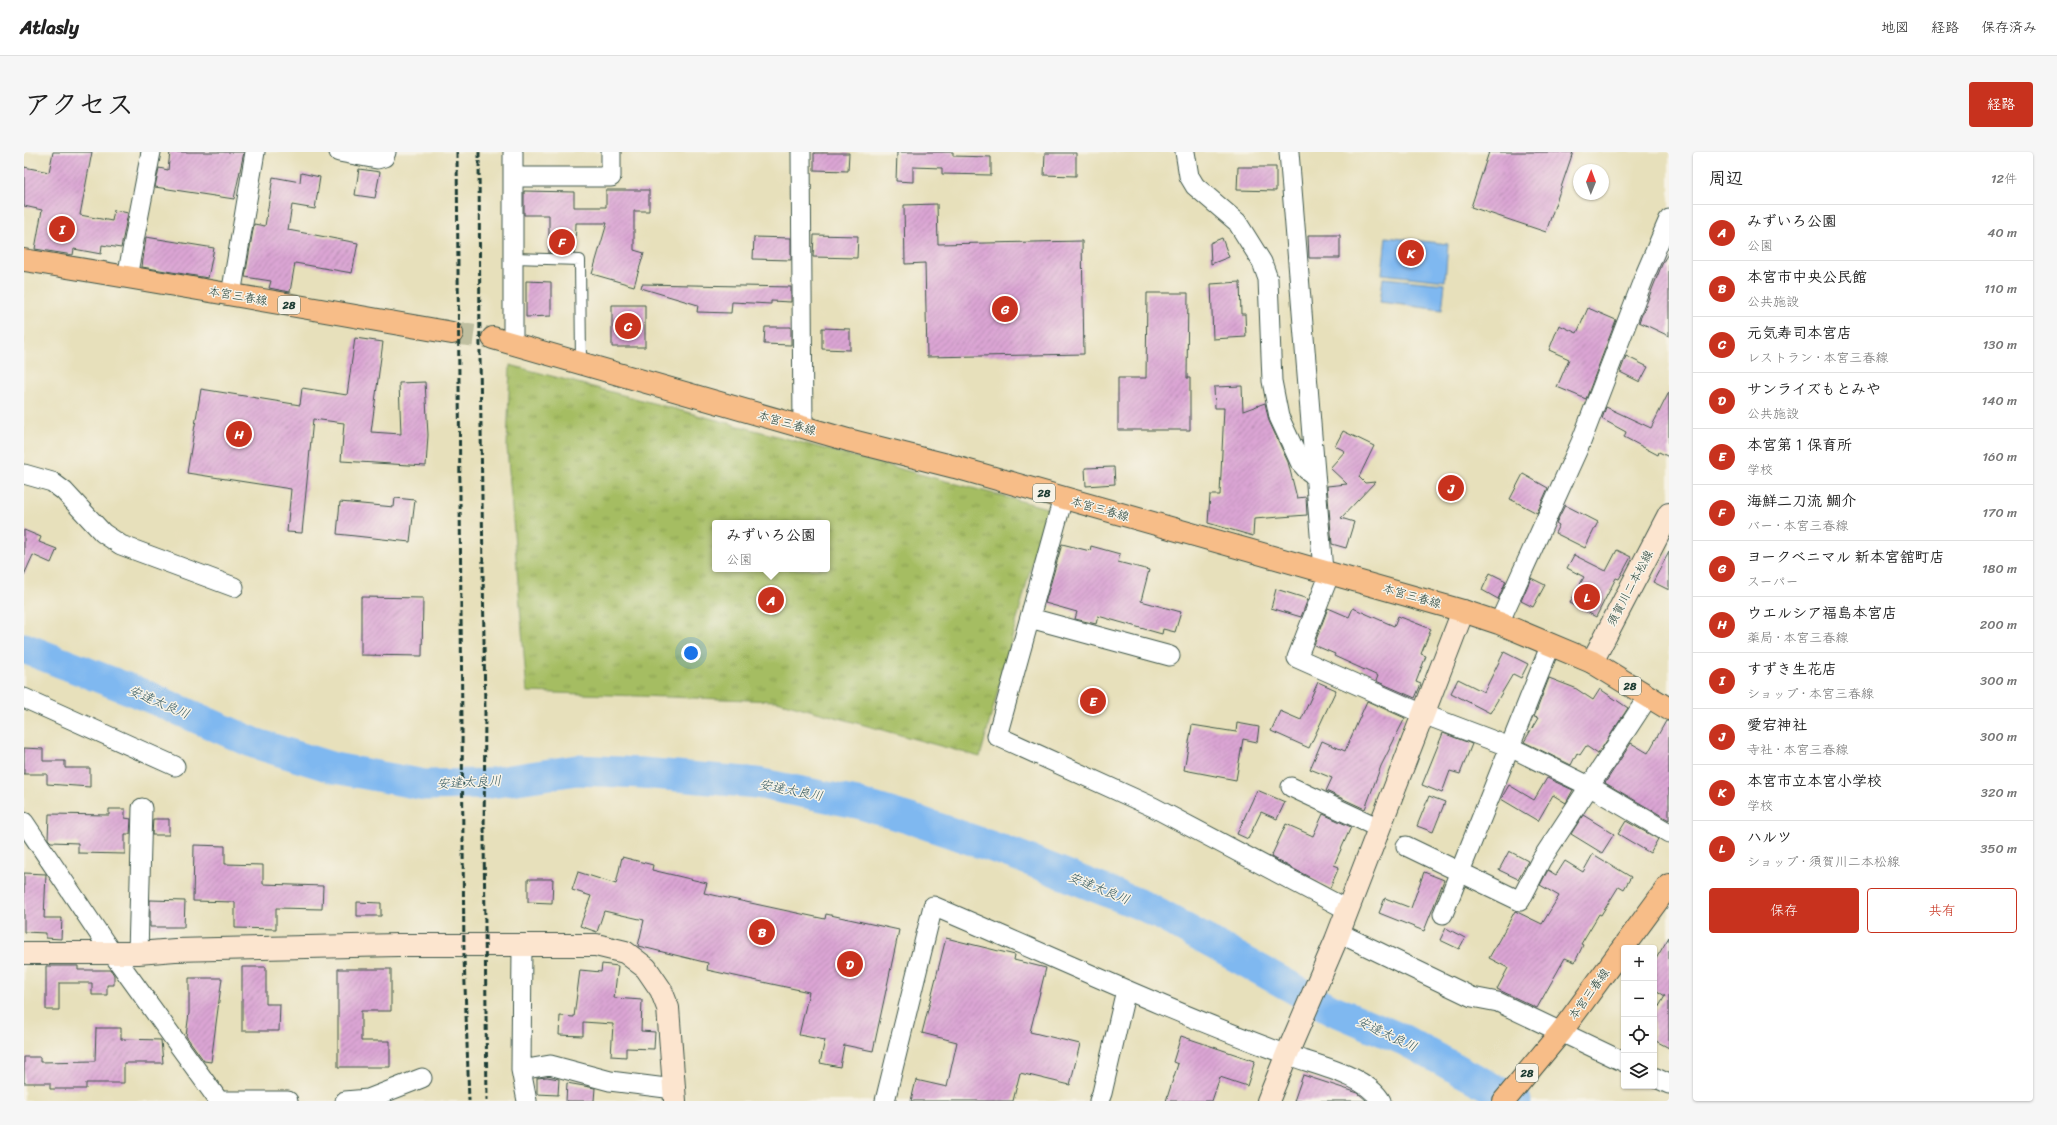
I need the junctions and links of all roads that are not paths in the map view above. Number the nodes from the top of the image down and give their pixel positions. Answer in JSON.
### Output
{"nodes":[{"id":1,"x":151,"y":152,"type":"edge"},
{"id":2,"x":256,"y":152,"type":"edge"},
{"id":3,"x":339,"y":152,"type":"edge"},
{"id":4,"x":386,"y":152,"type":"edge"},
{"id":5,"x":514,"y":152,"type":"edge"},
{"id":6,"x":611,"y":152,"type":"edge"},
{"id":7,"x":801,"y":152,"type":"edge"},
{"id":8,"x":1185,"y":152,"type":"edge"},
{"id":9,"x":1288,"y":152,"type":"edge"},
{"id":10,"x":514,"y":177,"type":"junction"},
{"id":11,"x":1669,"y":221,"type":"edge"},
{"id":12,"x":513,"y":258,"type":"junction"},
{"id":13,"x":25,"y":263,"type":"edge"},
{"id":14,"x":127,"y":277,"type":"junction"},
{"id":15,"x":231,"y":295,"type":"junction"},
{"id":16,"x":452,"y":333,"type":"tunnel mouth"},
{"id":17,"x":492,"y":338,"type":"tunnel mouth"},
{"id":18,"x":514,"y":344,"type":"junction"},
{"id":19,"x":581,"y":363,"type":"junction"},
{"id":20,"x":803,"y":427,"type":"junction"},
{"id":21,"x":24,"y":474,"type":"edge"},
{"id":22,"x":1315,"y":476,"type":"junction"},
{"id":23,"x":1063,"y":498,"type":"junction"},
{"id":24,"x":1669,"y":514,"type":"edge"},
{"id":25,"x":1327,"y":572,"type":"junction"},
{"id":26,"x":234,"y":586,"type":"dead end"},
{"id":27,"x":1463,"y":610,"type":"junction"},
{"id":28,"x":1030,"y":618,"type":"junction"},
{"id":29,"x":1499,"y":623,"type":"junction"},
{"id":30,"x":1550,"y":644,"type":"junction"},
{"id":31,"x":1170,"y":656,"type":"dead end"},
{"id":32,"x":1592,"y":662,"type":"junction"},
{"id":33,"x":1648,"y":697,"type":"junction"},
{"id":34,"x":24,"y":698,"type":"edge"},
{"id":35,"x":1669,"y":709,"type":"edge"},
{"id":36,"x":1423,"y":714,"type":"junction"},
{"id":37,"x":1510,"y":747,"type":"junction"},
{"id":38,"x":175,"y":766,"type":"dead end"},
{"id":39,"x":1291,"y":786,"type":"dead end"},
{"id":40,"x":1589,"y":786,"type":"junction"},
{"id":41,"x":142,"y":808,"type":"dead end"},
{"id":42,"x":24,"y":822,"type":"edge"},
{"id":43,"x":1379,"y":828,"type":"junction"},
{"id":44,"x":1669,"y":833,"type":"edge"},
{"id":45,"x":1406,"y":846,"type":"dead end"},
{"id":46,"x":1459,"y":873,"type":"junction"},
{"id":47,"x":1669,"y":885,"type":"edge"},
{"id":48,"x":1348,"y":910,"type":"junction"},
{"id":49,"x":1443,"y":914,"type":"dead end"},
{"id":50,"x":1338,"y":936,"type":"junction"},
{"id":51,"x":522,"y":945,"type":"junction"},
{"id":52,"x":24,"y":952,"type":"edge"},
{"id":53,"x":112,"y":953,"type":"junction"},
{"id":54,"x":138,"y":953,"type":"junction"},
{"id":55,"x":1126,"y":990,"type":"junction"},
{"id":56,"x":1556,"y":1039,"type":"junction"},
{"id":57,"x":1286,"y":1054,"type":"junction"},
{"id":58,"x":1621,"y":1061,"type":"edge"},
{"id":59,"x":521,"y":1070,"type":"junction"},
{"id":60,"x":422,"y":1078,"type":"dead end"},
{"id":61,"x":1657,"y":1078,"type":"edge"},
{"id":62,"x":1669,"y":1084,"type":"edge"},
{"id":63,"x":674,"y":1095,"type":"edge"},
{"id":64,"x":368,"y":1100,"type":"edge"},
{"id":65,"x":219,"y":1101,"type":"edge"},
{"id":66,"x":225,"y":1101,"type":"edge"},
{"id":67,"x":288,"y":1101,"type":"edge"},
{"id":68,"x":344,"y":1101,"type":"edge"},
{"id":69,"x":527,"y":1101,"type":"edge"},
{"id":70,"x":886,"y":1101,"type":"edge"},
{"id":71,"x":1099,"y":1101,"type":"edge"},
{"id":72,"x":1268,"y":1101,"type":"edge"},
{"id":73,"x":1381,"y":1101,"type":"edge"},
{"id":74,"x":1504,"y":1101,"type":"edge"}],
"edges":[{"from":1,"to":14,"type":"street"},
{"from":2,"to":15,"type":"street"},
{"from":3,"to":4,"type":"street"},
{"from":5,"to":10,"type":"street"},
{"from":6,"to":10,"type":"street"},
{"from":7,"to":20,"type":"street"},
{"from":8,"to":22,"type":"street"},
{"from":9,"to":22,"type":"street"},
{"from":10,"to":12,"type":"street"},
{"from":11,"to":29,"type":"street"},
{"from":12,"to":18,"type":"street"},
{"from":12,"to":19,"type":"lane"},
{"from":13,"to":14,"type":"main road","name":"本宮三春線","number":"28"},
{"from":14,"to":15,"type":"main road","name":"本宮三春線","number":"28"},
{"from":15,"to":16,"type":"main road","name":"本宮三春線","number":"28"},
{"from":17,"to":18,"type":"main road","name":"本宮三春線","number":"28"},
{"from":18,"to":19,"type":"main road","name":"本宮三春線","number":"28"},
{"from":19,"to":20,"type":"main road","name":"本宮三春線","number":"28"},
{"from":20,"to":23,"type":"main road","name":"本宮三春線","number":"28"},
{"from":21,"to":26,"type":"street"},
{"from":22,"to":25,"type":"street"},
{"from":23,"to":25,"type":"main road","name":"本宮三春線","number":"28"},
{"from":23,"to":28,"type":"street"},
{"from":24,"to":32,"type":"street","name":"須賀川二本松線"},
{"from":25,"to":27,"type":"main road","name":"本宮三春線","number":"28"},
{"from":25,"to":36,"type":"street"},
{"from":27,"to":29,"type":"main road","name":"本宮三春線","number":"28"},
{"from":27,"to":36,"type":"street"},
{"from":28,"to":31,"type":"street"},
{"from":28,"to":48,"type":"street"},
{"from":29,"to":30,"type":"main road","name":"本宮三春線","number":"28"},
{"from":30,"to":32,"type":"main road","name":"本宮三春線","number":"28"},
{"from":30,"to":37,"type":"street"},
{"from":32,"to":33,"type":"main road","name":"本宮三春線","number":"28"},
{"from":33,"to":35,"type":"main road","name":"本宮三春線","number":"28"},
{"from":33,"to":40,"type":"street"},
{"from":34,"to":38,"type":"street"},
{"from":36,"to":37,"type":"street"},
{"from":36,"to":43,"type":"street"},
{"from":37,"to":40,"type":"street"},
{"from":37,"to":46,"type":"street"},
{"from":39,"to":43,"type":"street"},
{"from":40,"to":44,"type":"street"},
{"from":40,"to":46,"type":"street"},
{"from":41,"to":54,"type":"street"},
{"from":42,"to":53,"type":"street"},
{"from":43,"to":48,"type":"street"},
{"from":45,"to":46,"type":"street"},
{"from":46,"to":49,"type":"street"},
{"from":47,"to":56,"type":"main road","name":"本宮三春線","number":"28"},
{"from":48,"to":50,"type":"street"},
{"from":50,"to":56,"type":"street"},
{"from":50,"to":57,"type":"street"},
{"from":51,"to":54,"type":"street"},
{"from":51,"to":59,"type":"street"},
{"from":51,"to":63,"type":"street"},
{"from":52,"to":53,"type":"street"},
{"from":53,"to":54,"type":"street"},
{"from":53,"to":65,"type":"street"},
{"from":55,"to":57,"type":"street"},
{"from":55,"to":70,"type":"street"},
{"from":55,"to":71,"type":"street"},
{"from":56,"to":58,"type":"street"},
{"from":56,"to":74,"type":"main road","name":"本宮三春線","number":"28"},
{"from":57,"to":72,"type":"street"},
{"from":57,"to":73,"type":"street"},
{"from":59,"to":63,"type":"street"},
{"from":59,"to":69,"type":"street"},
{"from":60,"to":64,"type":"street"},
{"from":61,"to":62,"type":"street"},
{"from":64,"to":68,"type":"street"},
{"from":66,"to":67,"type":"street"}]}
